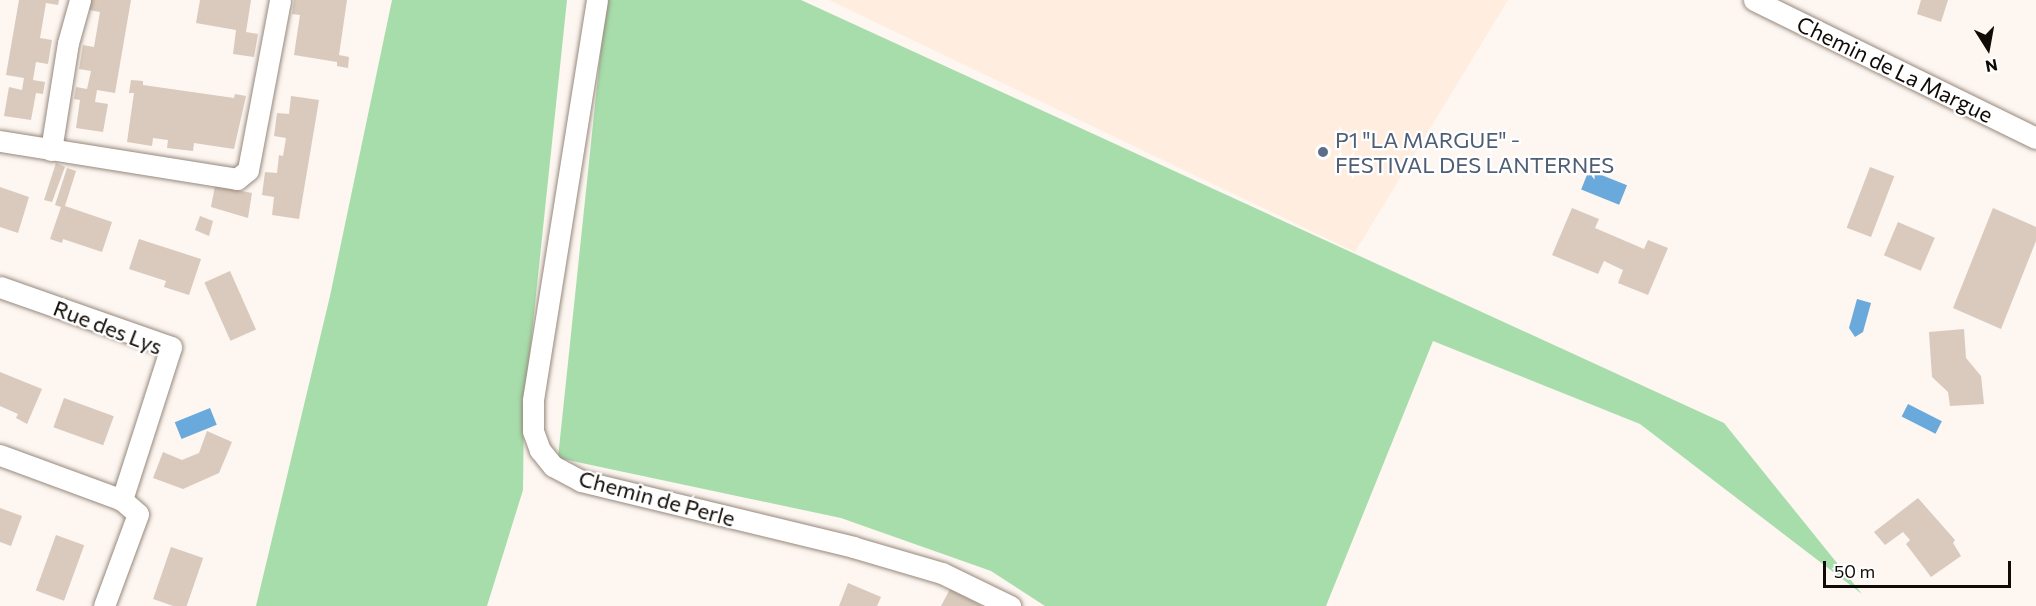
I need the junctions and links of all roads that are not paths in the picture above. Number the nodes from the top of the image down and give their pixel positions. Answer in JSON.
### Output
{"nodes":[{"id":1,"x":80,"y":0,"type":"edge"},
{"id":2,"x":280,"y":0,"type":"edge"},
{"id":3,"x":597,"y":0,"type":"edge"},
{"id":4,"x":1754,"y":0,"type":"edge"},
{"id":5,"x":2036,"y":138,"type":"edge"},
{"id":6,"x":0,"y":141,"type":"edge"},
{"id":7,"x":51,"y":150,"type":"junction"},
{"id":8,"x":0,"y":286,"type":"edge"},
{"id":9,"x":0,"y":455,"type":"edge"},
{"id":10,"x":122,"y":500,"type":"junction"},
{"id":11,"x":104,"y":606,"type":"edge"},
{"id":12,"x":1010,"y":606,"type":"edge"}],
"edges":[{"from":1,"to":7,"type":"street"},
{"from":2,"to":7,"type":"street"},
{"from":3,"to":12,"type":"street","name":"Chemin de Perle"},
{"from":4,"to":5,"type":"street","name":"Chemin de La Margue"},
{"from":6,"to":7,"type":"street"},
{"from":8,"to":10,"type":"street","name":"Rue des Lys"},
{"from":9,"to":10,"type":"street"},
{"from":10,"to":11,"type":"street"}]}
